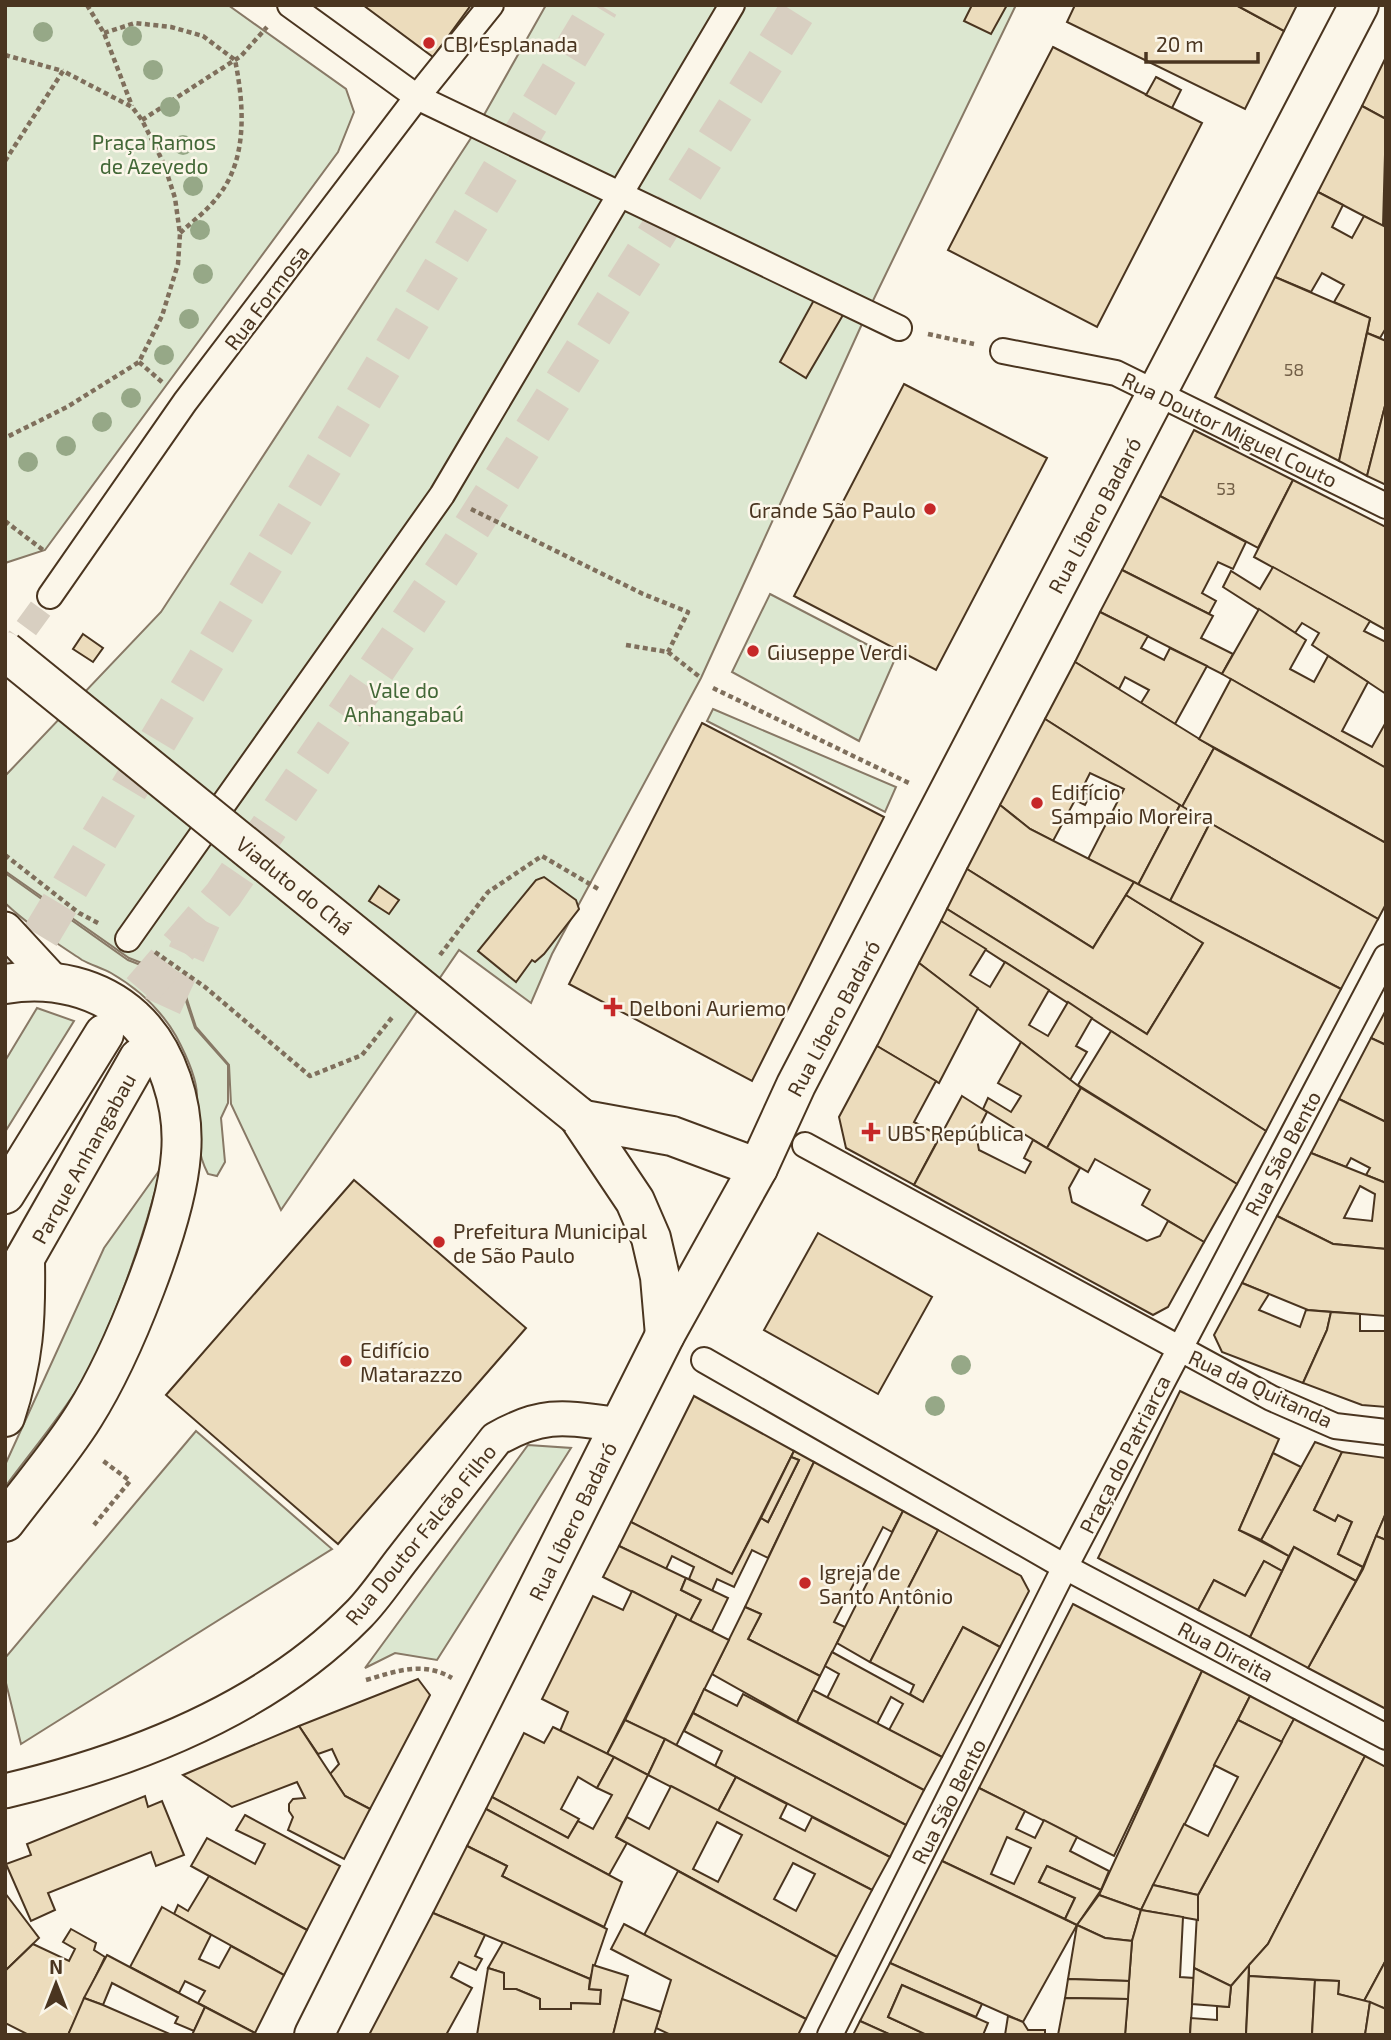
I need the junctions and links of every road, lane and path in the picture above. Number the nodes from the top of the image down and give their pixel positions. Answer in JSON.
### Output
{"nodes":[{"id":1,"x":87,"y":5,"type":"edge"},
{"id":2,"x":491,"y":5,"type":"edge"},
{"id":3,"x":732,"y":5,"type":"edge"},
{"id":4,"x":1359,"y":5,"type":"edge"},
{"id":5,"x":281,"y":13,"type":"edge"},
{"id":6,"x":104,"y":33,"type":"junction"},
{"id":7,"x":5,"y":55,"type":"edge"},
{"id":8,"x":234,"y":60,"type":"junction"},
{"id":9,"x":63,"y":71,"type":"junction"},
{"id":10,"x":417,"y":97,"type":"junction"},
{"id":11,"x":132,"y":107,"type":"junction"},
{"id":12,"x":142,"y":120,"type":"junction"},
{"id":13,"x":5,"y":160,"type":"edge"},
{"id":14,"x":621,"y":195,"type":"junction"},
{"id":15,"x":180,"y":233,"type":"junction"},
{"id":16,"x":899,"y":328,"type":"joint"},
{"id":17,"x":1003,"y":351,"type":"joint"},
{"id":18,"x":1158,"y":393,"type":"junction"},
{"id":19,"x":5,"y":438,"type":"edge"},
{"id":20,"x":442,"y":495,"type":"junction"},
{"id":21,"x":1386,"y":506,"type":"edge"},
{"id":22,"x":5,"y":521,"type":"edge"},
{"id":23,"x":69,"y":570,"type":"junction"},
{"id":24,"x":50,"y":596,"type":"tunnel mouth"},
{"id":25,"x":626,"y":645,"type":"dead end"},
{"id":26,"x":5,"y":651,"type":"edge"},
{"id":27,"x":668,"y":652,"type":"junction"},
{"id":28,"x":701,"y":678,"type":"dead end"},
{"id":29,"x":713,"y":688,"type":"dead end"},
{"id":30,"x":918,"y":788,"type":"dead end"},
{"id":31,"x":5,"y":855,"type":"edge"},
{"id":32,"x":600,"y":890,"type":"dead end"},
{"id":33,"x":5,"y":929,"type":"edge"},
{"id":34,"x":128,"y":939,"type":"junction"},
{"id":35,"x":438,"y":957,"type":"dead end"},
{"id":36,"x":1386,"y":957,"type":"edge"},
{"id":37,"x":54,"y":982,"type":"junction"},
{"id":38,"x":6,"y":991,"type":"edge"},
{"id":39,"x":396,"y":1012,"type":"dead end"},
{"id":40,"x":104,"y":1034,"type":"tunnel mouth"},
{"id":41,"x":139,"y":1058,"type":"tunnel mouth"},
{"id":42,"x":581,"y":1118,"type":"junction"},
{"id":43,"x":805,"y":1145,"type":"dead end"},
{"id":44,"x":758,"y":1168,"type":"junction"},
{"id":45,"x":5,"y":1194,"type":"edge"},
{"id":46,"x":25,"y":1260,"type":"junction"},
{"id":47,"x":5,"y":1293,"type":"edge"},
{"id":48,"x":665,"y":1335,"type":"junction"},
{"id":49,"x":1178,"y":1349,"type":"junction"},
{"id":50,"x":704,"y":1360,"type":"dead end"},
{"id":51,"x":5,"y":1417,"type":"edge"},
{"id":52,"x":620,"y":1425,"type":"junction"},
{"id":53,"x":1386,"y":1432,"type":"edge"},
{"id":54,"x":102,"y":1460,"type":"dead end"},
{"id":55,"x":5,"y":1522,"type":"edge"},
{"id":56,"x":94,"y":1525,"type":"dead end"},
{"id":57,"x":1065,"y":1567,"type":"junction"},
{"id":58,"x":453,"y":1678,"type":"dead end"},
{"id":59,"x":366,"y":1680,"type":"dead end"},
{"id":60,"x":1386,"y":1737,"type":"edge"},
{"id":61,"x":5,"y":1791,"type":"edge"},
{"id":62,"x":314,"y":2035,"type":"edge"},
{"id":63,"x":830,"y":2035,"type":"edge"}],
"edges":[{"from":1,"to":6,"type":"path"},
{"from":2,"to":10,"type":"street","name":"Rua Formosa"},
{"from":3,"to":14,"type":"street"},
{"from":4,"to":18,"type":"main road","name":"Rua Líbero Badaró"},
{"from":5,"to":8,"type":"path"},
{"from":5,"to":10,"type":"street"},
{"from":6,"to":8,"type":"path"},
{"from":6,"to":11,"type":"path"},
{"from":7,"to":9,"type":"path"},
{"from":8,"to":12,"type":"path"},
{"from":8,"to":15,"type":"path"},
{"from":9,"to":11,"type":"path"},
{"from":9,"to":13,"type":"path"},
{"from":10,"to":14,"type":"street"},
{"from":10,"to":23,"type":"street","name":"Rua Formosa"},
{"from":11,"to":12,"type":"path"},
{"from":12,"to":15,"type":"path"},
{"from":14,"to":16,"type":"street"},
{"from":14,"to":20,"type":"street"},
{"from":15,"to":19,"type":"path"},
{"from":16,"to":17,"type":"path"},
{"from":17,"to":18,"type":"street","name":"Rua Doutor Miguel Couto"},
{"from":18,"to":21,"type":"street","name":"Rua Doutor Miguel Couto"},
{"from":18,"to":44,"type":"main road","name":"Rua Líbero Badaró"},
{"from":20,"to":27,"type":"path"},
{"from":20,"to":34,"type":"street"},
{"from":22,"to":23,"type":"path"},
{"from":23,"to":24,"type":"street","name":"Rua Formosa"},
{"from":25,"to":27,"type":"path"},
{"from":26,"to":42,"type":"main road","name":"Viaduto do Chá","bridge":true},
{"from":27,"to":28,"type":"path"},
{"from":29,"to":30,"type":"path"},
{"from":31,"to":34,"type":"path"},
{"from":32,"to":35,"type":"path"},
{"from":33,"to":37,"type":"street"},
{"from":34,"to":39,"type":"path"},
{"from":36,"to":49,"type":"street","name":"Rua São Bento"},
{"from":37,"to":38,"type":"main road"},
{"from":37,"to":55,"type":"main road"},
{"from":40,"to":45,"type":"main road","name":"Parque Anhangabau"},
{"from":41,"to":46,"type":"main road","name":"Parque Anhangabau"},
{"from":42,"to":44,"type":"main road","name":"Viaduto do Chá"},
{"from":42,"to":48,"type":"main road","name":"Viaduto do Chá"},
{"from":43,"to":49,"type":"street","name":"Praça do Patriarca"},
{"from":44,"to":48,"type":"main road","name":"Rua Líbero Badaró"},
{"from":46,"to":47,"type":"main road","name":"Parque Anhangabau"},
{"from":46,"to":51,"type":"main road"},
{"from":48,"to":52,"type":"main road","name":"Rua Líbero Badaró"},
{"from":49,"to":53,"type":"street","name":"Rua da Quitanda"},
{"from":49,"to":57,"type":"street","name":"Praça do Patriarca"},
{"from":50,"to":57,"type":"street"},
{"from":52,"to":61,"type":"street","name":"Rua Doutor Falcão Filho"},
{"from":52,"to":62,"type":"main road","name":"Rua Líbero Badaró"},
{"from":54,"to":56,"type":"path"},
{"from":57,"to":60,"type":"street","name":"Rua Direita"},
{"from":57,"to":63,"type":"street","name":"Rua São Bento"},
{"from":58,"to":59,"type":"path"}]}
